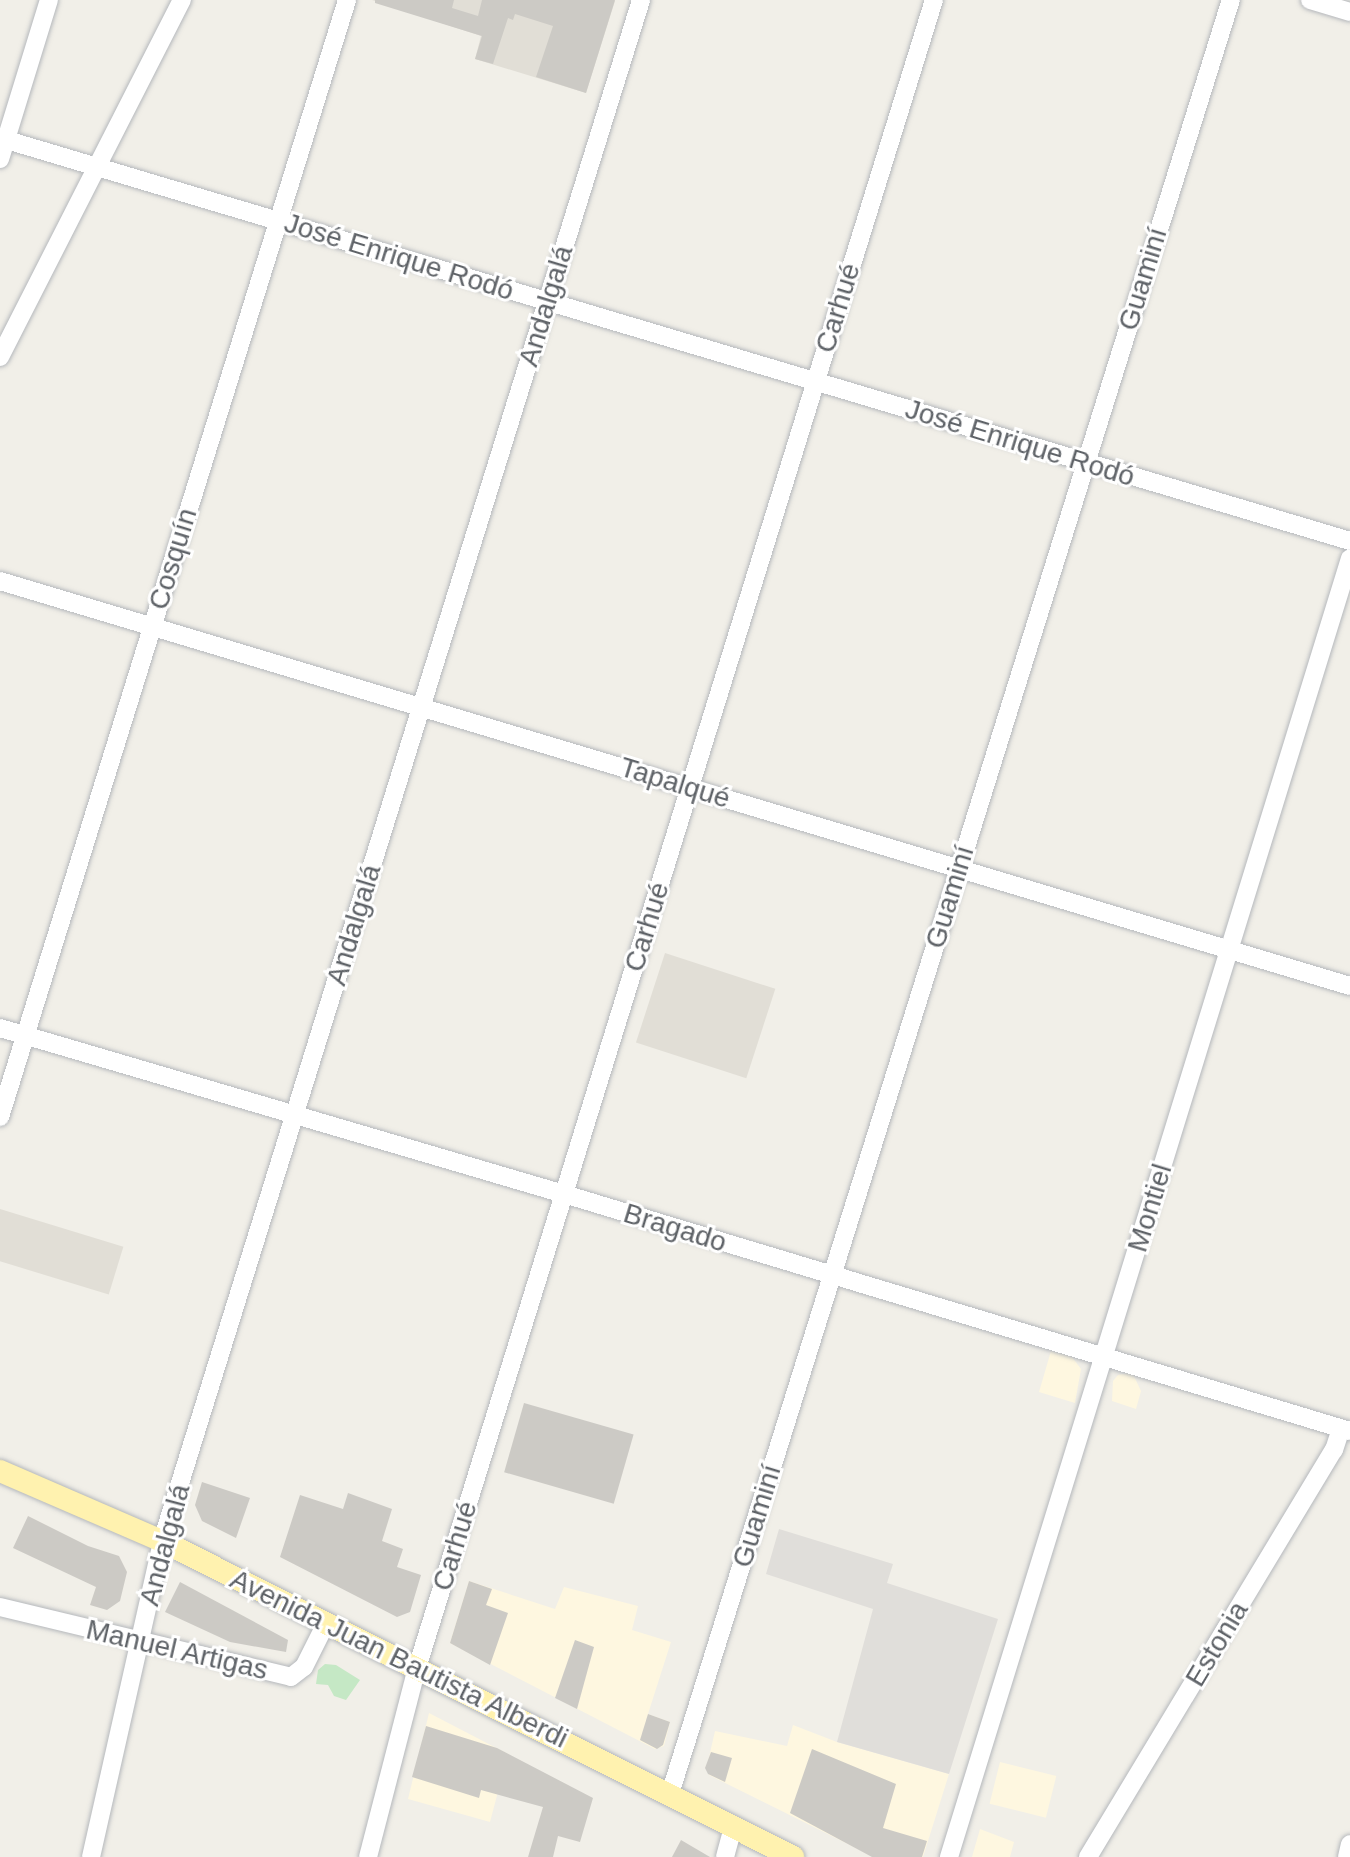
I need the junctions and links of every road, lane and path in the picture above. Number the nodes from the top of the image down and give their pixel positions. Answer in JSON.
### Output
{"nodes":[{"id":1,"x":49,"y":0,"type":"edge"},
{"id":2,"x":182,"y":0,"type":"edge"},
{"id":3,"x":347,"y":0,"type":"edge"},
{"id":4,"x":641,"y":0,"type":"edge"},
{"id":5,"x":934,"y":0,"type":"edge"},
{"id":6,"x":1231,"y":0,"type":"edge"},
{"id":7,"x":1310,"y":0,"type":"edge"},
{"id":8,"x":1350,"y":12,"type":"edge"},
{"id":9,"x":3,"y":139,"type":"edge"},
{"id":10,"x":0,"y":159,"type":"edge"},
{"id":11,"x":98,"y":168,"type":"junction"},
{"id":12,"x":276,"y":221,"type":"junction"},
{"id":13,"x":547,"y":302,"type":"junction"},
{"id":14,"x":0,"y":356,"type":"edge"},
{"id":15,"x":815,"y":381,"type":"junction"},
{"id":16,"x":1086,"y":463,"type":"junction"},
{"id":17,"x":1350,"y":541,"type":"edge"},
{"id":18,"x":1350,"y":558,"type":"edge"},
{"id":19,"x":0,"y":581,"type":"edge"},
{"id":20,"x":152,"y":627,"type":"junction"},
{"id":21,"x":423,"y":708,"type":"junction"},
{"id":22,"x":690,"y":787,"type":"junction"},
{"id":23,"x":958,"y":870,"type":"junction"},
{"id":24,"x":1229,"y":949,"type":"junction"},
{"id":25,"x":1350,"y":986,"type":"edge"},
{"id":26,"x":0,"y":1028,"type":"edge"},
{"id":27,"x":26,"y":1035,"type":"junction"},
{"id":28,"x":295,"y":1115,"type":"junction"},
{"id":29,"x":0,"y":1117,"type":"edge"},
{"id":30,"x":564,"y":1194,"type":"junction"},
{"id":31,"x":833,"y":1277,"type":"junction"},
{"id":32,"x":1105,"y":1357,"type":"junction"},
{"id":33,"x":1345,"y":1430,"type":"edge"},
{"id":34,"x":0,"y":1471,"type":"edge"},
{"id":35,"x":162,"y":1541,"type":"junction"},
{"id":36,"x":0,"y":1607,"type":"edge"},
{"id":37,"x":326,"y":1623,"type":"junction"},
{"id":38,"x":140,"y":1642,"type":"junction"},
{"id":39,"x":417,"y":1668,"type":"junction"},
{"id":40,"x":670,"y":1794,"type":"junction"},
{"id":41,"x":733,"y":1827,"type":"junction"},
{"id":42,"x":1350,"y":1844,"type":"edge"},
{"id":43,"x":91,"y":1857,"type":"edge"},
{"id":44,"x":368,"y":1857,"type":"edge"},
{"id":45,"x":725,"y":1857,"type":"edge"},
{"id":46,"x":793,"y":1857,"type":"edge"},
{"id":47,"x":949,"y":1857,"type":"edge"},
{"id":48,"x":1088,"y":1857,"type":"edge"},
{"id":49,"x":1347,"y":1857,"type":"edge"}],
"edges":[{"from":1,"to":9,"type":"street"},
{"from":2,"to":11,"type":"street"},
{"from":3,"to":12,"type":"street","name":"Cosquín"},
{"from":4,"to":13,"type":"street","name":"Andalgalá"},
{"from":5,"to":15,"type":"street","name":"Carhué"},
{"from":6,"to":16,"type":"street","name":"Guaminí"},
{"from":7,"to":8,"type":"street"},
{"from":9,"to":10,"type":"street"},
{"from":9,"to":11,"type":"street","name":"José Enrique Rodó"},
{"from":11,"to":12,"type":"street","name":"José Enrique Rodó"},
{"from":11,"to":14,"type":"street"},
{"from":12,"to":13,"type":"street","name":"José Enrique Rodó"},
{"from":12,"to":20,"type":"street","name":"Cosquín"},
{"from":13,"to":15,"type":"street","name":"José Enrique Rodó"},
{"from":13,"to":21,"type":"street","name":"Andalgalá"},
{"from":15,"to":16,"type":"street","name":"José Enrique Rodó"},
{"from":15,"to":22,"type":"street","name":"Carhué"},
{"from":16,"to":17,"type":"street","name":"José Enrique Rodó"},
{"from":16,"to":23,"type":"street","name":"Guaminí"},
{"from":18,"to":24,"type":"street","name":"Montiel"},
{"from":19,"to":20,"type":"street","name":"Tapalqué"},
{"from":20,"to":21,"type":"street","name":"Tapalqué"},
{"from":20,"to":27,"type":"street","name":"Cosquín"},
{"from":21,"to":22,"type":"street","name":"Tapalqué"},
{"from":21,"to":28,"type":"street","name":"Andalgalá"},
{"from":22,"to":23,"type":"street","name":"Tapalqué"},
{"from":22,"to":30,"type":"street","name":"Carhué"},
{"from":23,"to":24,"type":"street","name":"Tapalqué"},
{"from":23,"to":31,"type":"street","name":"Guaminí"},
{"from":24,"to":25,"type":"street","name":"Tapalqué"},
{"from":24,"to":32,"type":"street","name":"Montiel"},
{"from":26,"to":27,"type":"street","name":"Bragado"},
{"from":27,"to":28,"type":"street","name":"Bragado"},
{"from":27,"to":29,"type":"street","name":"Cosquín"},
{"from":28,"to":30,"type":"street","name":"Bragado"},
{"from":28,"to":35,"type":"street","name":"Andalgalá"},
{"from":30,"to":31,"type":"street","name":"Bragado"},
{"from":30,"to":39,"type":"street","name":"Carhué"},
{"from":31,"to":32,"type":"street","name":"Bragado"},
{"from":31,"to":40,"type":"street","name":"Guaminí"},
{"from":32,"to":33,"type":"street","name":"Bragado"},
{"from":32,"to":47,"type":"street","name":"Montiel"},
{"from":33,"to":48,"type":"street","name":"Estonia"},
{"from":34,"to":35,"type":"main road","name":"Avenida Juan Bautista Alberdi"},
{"from":35,"to":37,"type":"main road","name":"Avenida Juan Bautista Alberdi"},
{"from":35,"to":38,"type":"street","name":"Andalgalá"},
{"from":36,"to":38,"type":"street","name":"Manuel Artigas"},
{"from":37,"to":38,"type":"street","name":"Manuel Artigas"},
{"from":37,"to":39,"type":"main road","name":"Avenida Juan Bautista Alberdi"},
{"from":38,"to":43,"type":"street","name":"Andalgalá"},
{"from":39,"to":40,"type":"main road","name":"Avenida Juan Bautista Alberdi"},
{"from":39,"to":44,"type":"street","name":"Carhué"},
{"from":40,"to":41,"type":"main road","name":"Avenida Juan Bautista Alberdi"},
{"from":41,"to":45,"type":"street"},
{"from":41,"to":46,"type":"main road","name":"Avenida Juan Bautista Alberdi"},
{"from":42,"to":49,"type":"street"}]}
